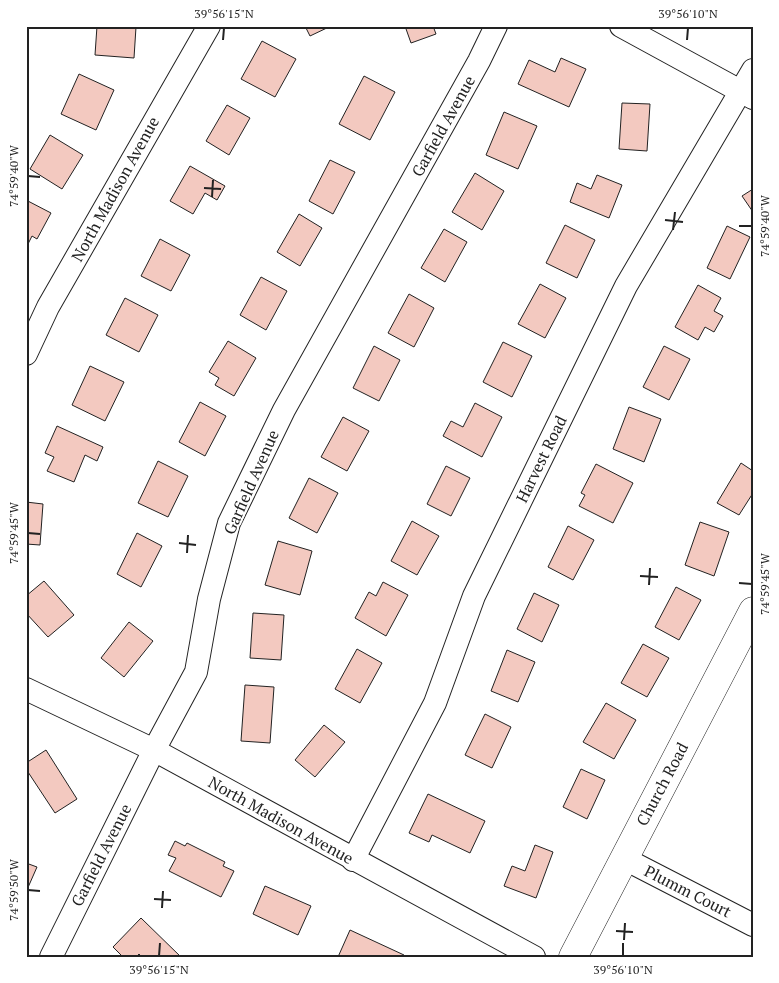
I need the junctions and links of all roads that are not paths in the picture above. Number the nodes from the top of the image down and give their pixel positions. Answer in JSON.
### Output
{"nodes":[{"id":1,"x":209,"y":26,"type":"edge"},
{"id":2,"x":496,"y":26,"type":"edge"},
{"id":3,"x":620,"y":26,"type":"edge"},
{"id":4,"x":753,"y":70,"type":"edge"},
{"id":5,"x":747,"y":95,"type":"edge"},
{"id":6,"x":26,"y":354,"type":"edge"},
{"id":7,"x":753,"y":611,"type":"edge"},
{"id":8,"x":26,"y":689,"type":"edge"},
{"id":9,"x":154,"y":750,"type":"junction"},
{"id":10,"x":623,"y":858,"type":"junction"},
{"id":11,"x":353,"y":860,"type":"junction"},
{"id":12,"x":753,"y":925,"type":"edge"},
{"id":13,"x":51,"y":957,"type":"edge"},
{"id":14,"x":534,"y":957,"type":"edge"},
{"id":15,"x":573,"y":957,"type":"edge"}],
"edges":[{"from":1,"to":6,"type":"street","name":"North Madison Avenue"},
{"from":2,"to":9,"type":"street","name":"Garfield Avenue"},
{"from":3,"to":5,"type":"street"},
{"from":4,"to":5,"type":"street","name":"Harvest Road"},
{"from":5,"to":11,"type":"street","name":"Harvest Road"},
{"from":7,"to":10,"type":"main road","name":"Church Road"},
{"from":8,"to":9,"type":"street","name":"North Madison Avenue"},
{"from":9,"to":11,"type":"street","name":"North Madison Avenue"},
{"from":9,"to":13,"type":"street","name":"Garfield Avenue"},
{"from":10,"to":12,"type":"street","name":"Plumm Court"},
{"from":10,"to":15,"type":"main road","name":"Church Road"},
{"from":11,"to":14,"type":"street","name":"North Madison Avenue"}]}
